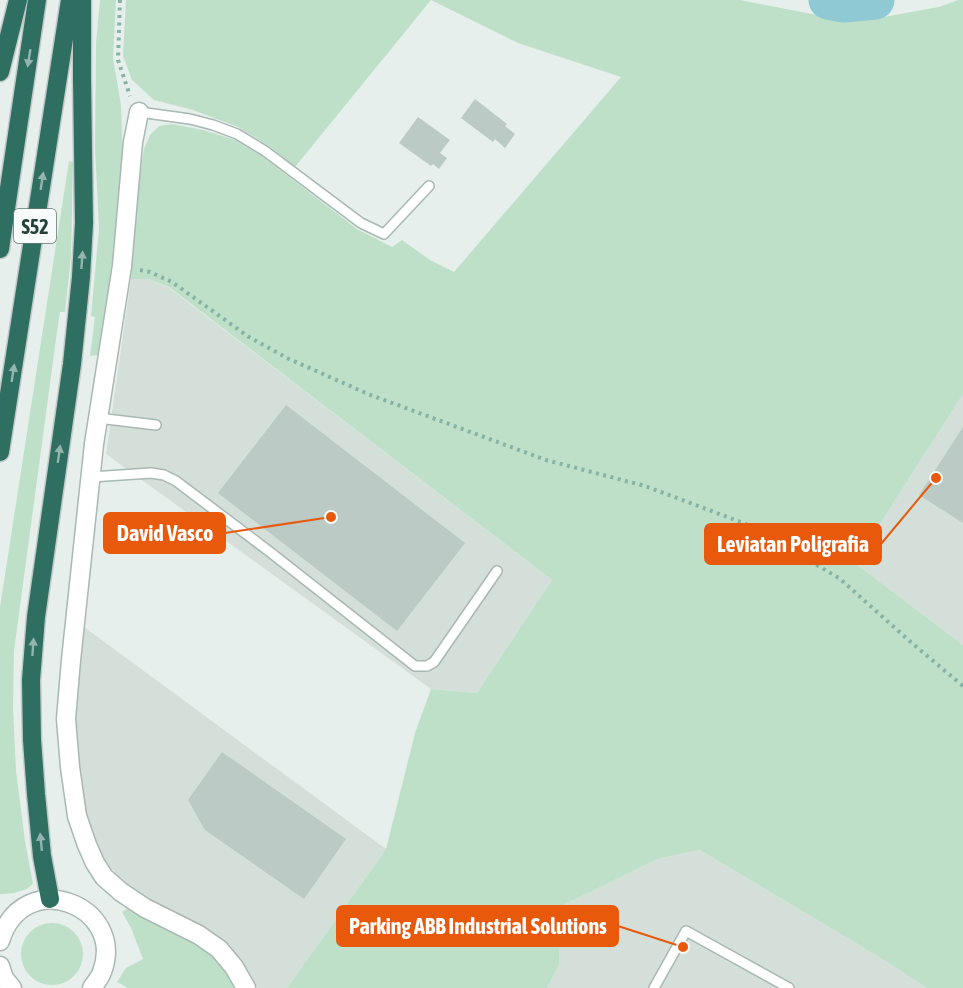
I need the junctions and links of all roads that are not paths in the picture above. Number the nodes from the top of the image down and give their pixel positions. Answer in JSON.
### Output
{"nodes":[{"id":1,"x":18,"y":0,"type":"edge"},
{"id":2,"x":37,"y":0,"type":"edge"},
{"id":3,"x":69,"y":0,"type":"edge"},
{"id":4,"x":82,"y":0,"type":"edge"},
{"id":5,"x":0,"y":72,"type":"edge"},
{"id":6,"x":139,"y":112,"type":"joint"},
{"id":7,"x":429,"y":186,"type":"dead end"},
{"id":8,"x":0,"y":249,"type":"edge"},
{"id":9,"x":98,"y":418,"type":"junction"},
{"id":10,"x":156,"y":425,"type":"dead end"},
{"id":11,"x":0,"y":452,"type":"edge"},
{"id":12,"x":90,"y":477,"type":"junction"},
{"id":13,"x":497,"y":571,"type":"dead end"},
{"id":14,"x":50,"y":900,"type":"junction"},
{"id":15,"x":1,"y":933,"type":"edge"},
{"id":16,"x":0,"y":966,"type":"edge"},
{"id":17,"x":12,"y":988,"type":"edge"},
{"id":18,"x":92,"y":988,"type":"edge"},
{"id":19,"x":246,"y":988,"type":"edge"},
{"id":20,"x":654,"y":988,"type":"edge"},
{"id":21,"x":789,"y":988,"type":"edge"}],
"edges":[{"from":1,"to":5,"type":"highway"},
{"from":2,"to":8,"type":"highway","number":"S52","one_way":true},
{"from":11,"to":3,"type":"highway","number":"S52","one_way":true},
{"from":14,"to":4,"type":"highway","one_way":true},
{"from":6,"to":7,"type":"lane"},
{"from":6,"to":9,"type":"street"},
{"from":9,"to":10,"type":"lane"},
{"from":9,"to":12,"type":"street"},
{"from":12,"to":13,"type":"lane"},
{"from":12,"to":19,"type":"street"},
{"from":14,"to":15,"type":"street"},
{"from":14,"to":18,"type":"street"},
{"from":16,"to":17,"type":"street"},
{"from":20,"to":21,"type":"lane"}]}
